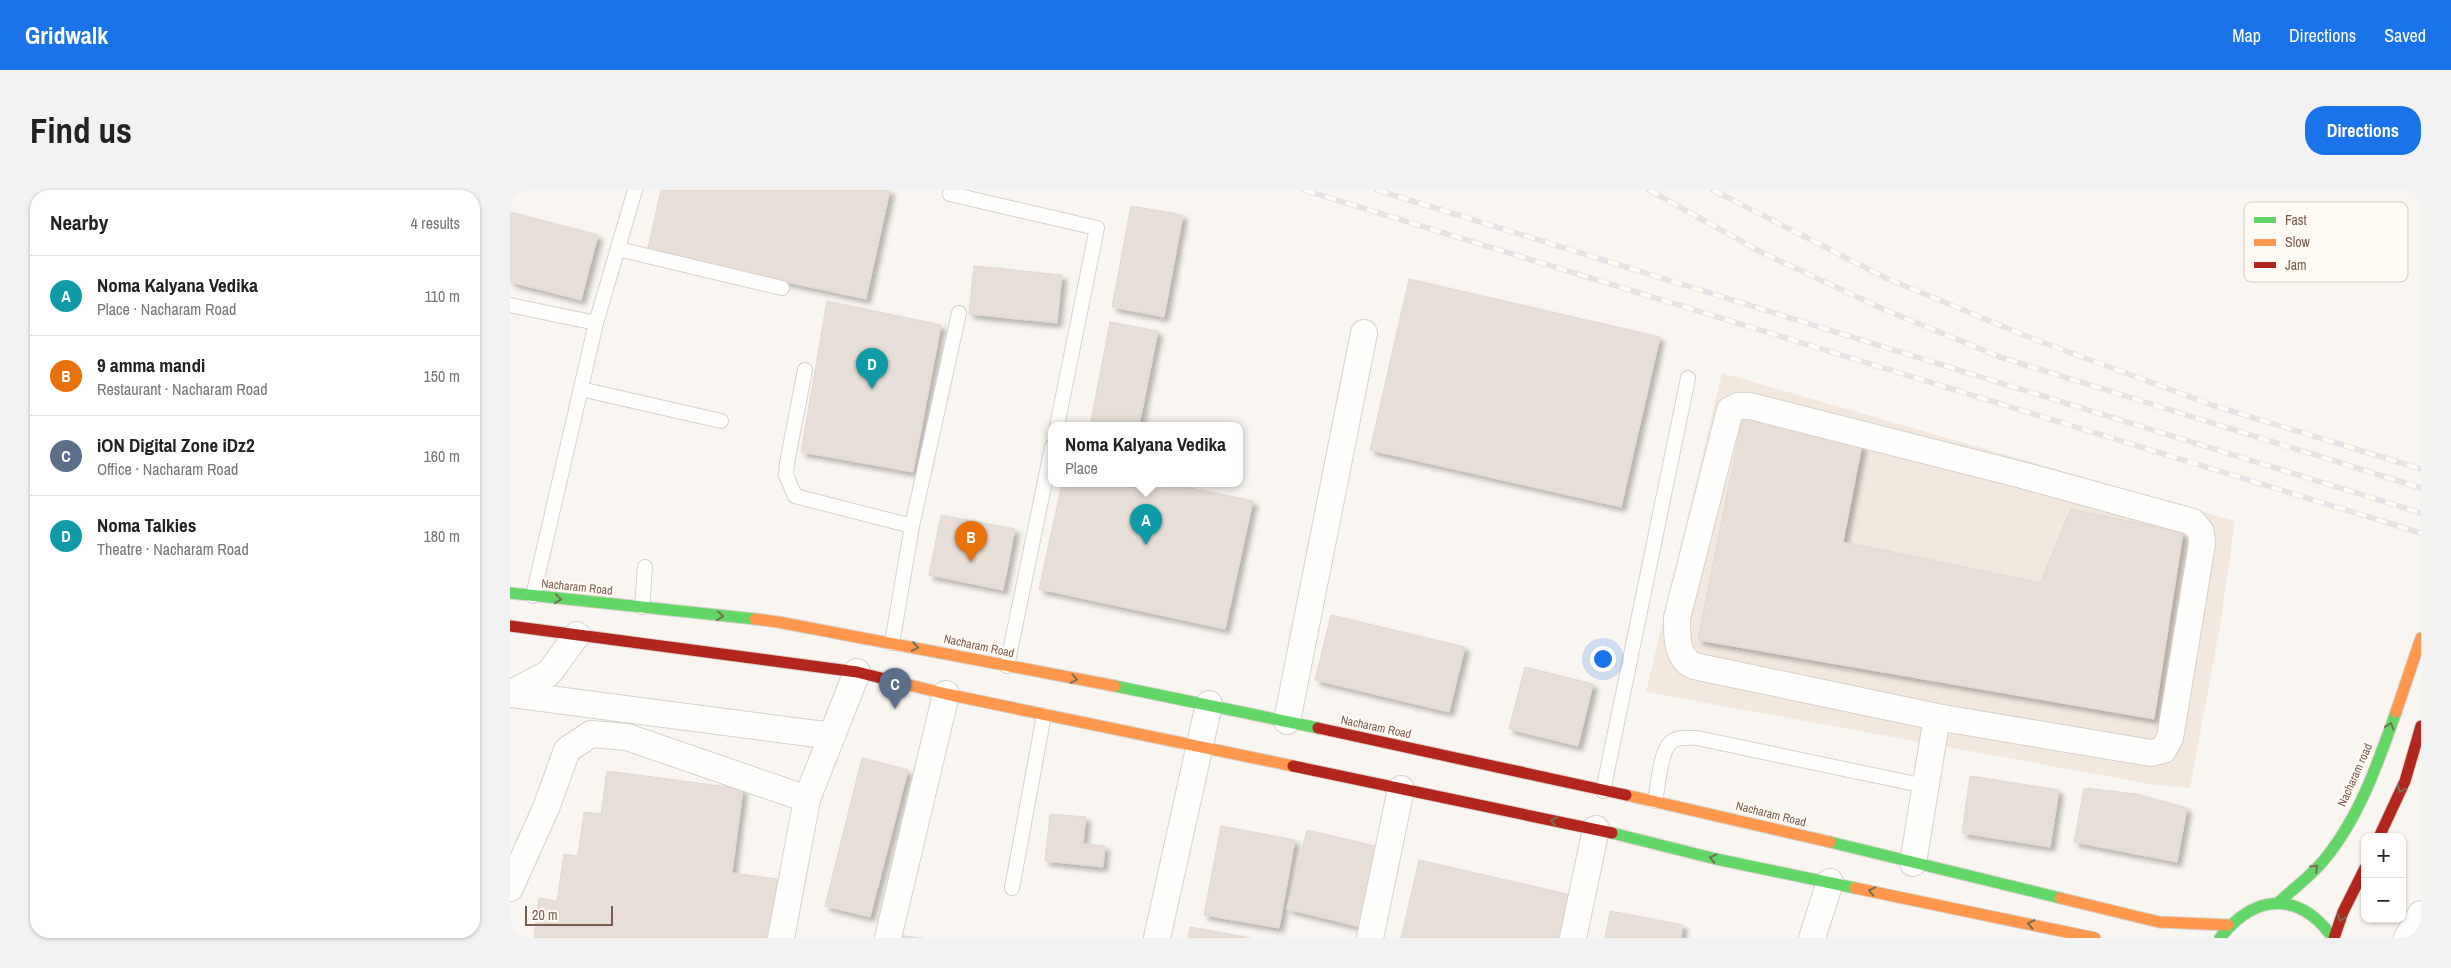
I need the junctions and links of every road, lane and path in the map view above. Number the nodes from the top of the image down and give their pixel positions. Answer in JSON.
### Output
{"nodes":[{"id":1,"x":635,"y":190,"type":"edge"},
{"id":2,"x":950,"y":194,"type":"dead end"},
{"id":3,"x":618,"y":249,"type":"junction"},
{"id":4,"x":782,"y":288,"type":"dead end"},
{"id":5,"x":510,"y":305,"type":"edge"},
{"id":6,"x":959,"y":313,"type":"dead end"},
{"id":7,"x":596,"y":323,"type":"junction"},
{"id":8,"x":1364,"y":333,"type":"dead end"},
{"id":9,"x":805,"y":370,"type":"dead end"},
{"id":10,"x":1688,"y":378,"type":"dead end"},
{"id":11,"x":581,"y":389,"type":"junction"},
{"id":12,"x":722,"y":421,"type":"dead end"},
{"id":13,"x":1057,"y":422,"type":"edge"},
{"id":14,"x":1048,"y":466,"type":"edge"},
{"id":15,"x":912,"y":526,"type":"junction"},
{"id":16,"x":645,"y":567,"type":"dead end"},
{"id":17,"x":510,"y":593,"type":"edge"},
{"id":18,"x":533,"y":596,"type":"junction"},
{"id":19,"x":642,"y":608,"type":"junction"},
{"id":20,"x":510,"y":626,"type":"edge"},
{"id":21,"x":577,"y":635,"type":"junction"},
{"id":22,"x":2421,"y":638,"type":"edge"},
{"id":23,"x":892,"y":643,"type":"junction"},
{"id":24,"x":1007,"y":666,"type":"junction"},
{"id":25,"x":857,"y":672,"type":"junction"},
{"id":26,"x":510,"y":694,"type":"edge"},
{"id":27,"x":946,"y":694,"type":"junction"},
{"id":28,"x":1208,"y":704,"type":"junction"},
{"id":29,"x":1044,"y":715,"type":"junction"},
{"id":30,"x":1937,"y":716,"type":"junction"},
{"id":31,"x":1287,"y":721,"type":"junction"},
{"id":32,"x":2421,"y":726,"type":"edge"},
{"id":33,"x":832,"y":736,"type":"junction"},
{"id":34,"x":1200,"y":748,"type":"junction"},
{"id":35,"x":1925,"y":786,"type":"junction"},
{"id":36,"x":1401,"y":789,"type":"junction"},
{"id":37,"x":1604,"y":791,"type":"junction"},
{"id":38,"x":807,"y":799,"type":"junction"},
{"id":39,"x":1655,"y":801,"type":"junction"},
{"id":40,"x":1596,"y":830,"type":"junction"},
{"id":41,"x":2381,"y":833,"type":"edge"},
{"id":42,"x":1919,"y":867,"type":"junction"},
{"id":43,"x":2361,"y":876,"type":"edge"},
{"id":44,"x":1830,"y":882,"type":"junction"},
{"id":45,"x":510,"y":888,"type":"edge"},
{"id":46,"x":1012,"y":888,"type":"dead end"},
{"id":47,"x":2279,"y":902,"type":"junction"},
{"id":48,"x":2421,"y":914,"type":"edge"},
{"id":49,"x":2228,"y":925,"type":"junction"},
{"id":50,"x":781,"y":938,"type":"edge"},
{"id":51,"x":888,"y":938,"type":"edge"},
{"id":52,"x":1157,"y":938,"type":"edge"},
{"id":53,"x":1370,"y":938,"type":"edge"},
{"id":54,"x":1573,"y":938,"type":"edge"},
{"id":55,"x":1812,"y":938,"type":"edge"},
{"id":56,"x":2095,"y":938,"type":"edge"},
{"id":57,"x":2220,"y":938,"type":"edge"},
{"id":58,"x":2333,"y":938,"type":"edge"},
{"id":59,"x":2406,"y":938,"type":"edge"}],
"edges":[{"from":1,"to":3,"type":"lane"},
{"from":2,"to":13,"type":"lane"},
{"from":3,"to":4,"type":"lane"},
{"from":3,"to":7,"type":"lane"},
{"from":5,"to":7,"type":"lane"},
{"from":6,"to":15,"type":"lane"},
{"from":7,"to":11,"type":"lane"},
{"from":8,"to":31,"type":"street"},
{"from":9,"to":15,"type":"lane"},
{"from":10,"to":37,"type":"lane"},
{"from":11,"to":12,"type":"lane"},
{"from":11,"to":18,"type":"lane"},
{"from":14,"to":24,"type":"lane"},
{"from":15,"to":23,"type":"lane"},
{"from":16,"to":19,"type":"lane"},
{"from":17,"to":18,"type":"main road","name":"Nacharam Road"},
{"from":18,"to":19,"type":"main road","name":"Nacharam Road","one_way":true},
{"from":19,"to":23,"type":"main road","name":"Nacharam Road","one_way":true},
{"from":20,"to":21,"type":"main road"},
{"from":21,"to":25,"type":"main road"},
{"from":21,"to":26,"type":"street"},
{"from":47,"to":22,"type":"main road","name":"Nacharam road","one_way":true},
{"from":23,"to":24,"type":"main road","name":"Nacharam Road","one_way":true},
{"from":24,"to":28,"type":"main road","name":"Nacharam Road","one_way":true},
{"from":25,"to":27,"type":"main road"},
{"from":25,"to":33,"type":"street"},
{"from":26,"to":33,"type":"street"},
{"from":27,"to":29,"type":"main road"},
{"from":27,"to":51,"type":"street"},
{"from":28,"to":31,"type":"main road","name":"Nacharam Road"},
{"from":28,"to":34,"type":"street"},
{"from":29,"to":34,"type":"main road"},
{"from":29,"to":46,"type":"lane"},
{"from":30,"to":30,"type":"street"},
{"from":30,"to":35,"type":"street"},
{"from":31,"to":37,"type":"main road","name":"Nacharam Road"},
{"from":32,"to":41,"type":"main road","one_way":true},
{"from":33,"to":38,"type":"street"},
{"from":34,"to":36,"type":"main road"},
{"from":34,"to":52,"type":"street"},
{"from":35,"to":39,"type":"lane"},
{"from":35,"to":42,"type":"street"},
{"from":40,"to":36,"type":"main road","one_way":true},
{"from":36,"to":53,"type":"street"},
{"from":37,"to":39,"type":"main road","name":"Nacharam Road"},
{"from":38,"to":45,"type":"street"},
{"from":38,"to":50,"type":"street"},
{"from":39,"to":42,"type":"main road","name":"Nacharam Road"},
{"from":44,"to":40,"type":"main road","one_way":true},
{"from":40,"to":54,"type":"street"},
{"from":42,"to":49,"type":"main road","name":"Nacharam Road"},
{"from":43,"to":58,"type":"main road","one_way":true},
{"from":44,"to":55,"type":"street"},
{"from":56,"to":44,"type":"main road","one_way":true},
{"from":47,"to":49,"type":"main road"},
{"from":47,"to":58,"type":"main road"},
{"from":48,"to":59,"type":"street"},
{"from":49,"to":57,"type":"main road"}]}
